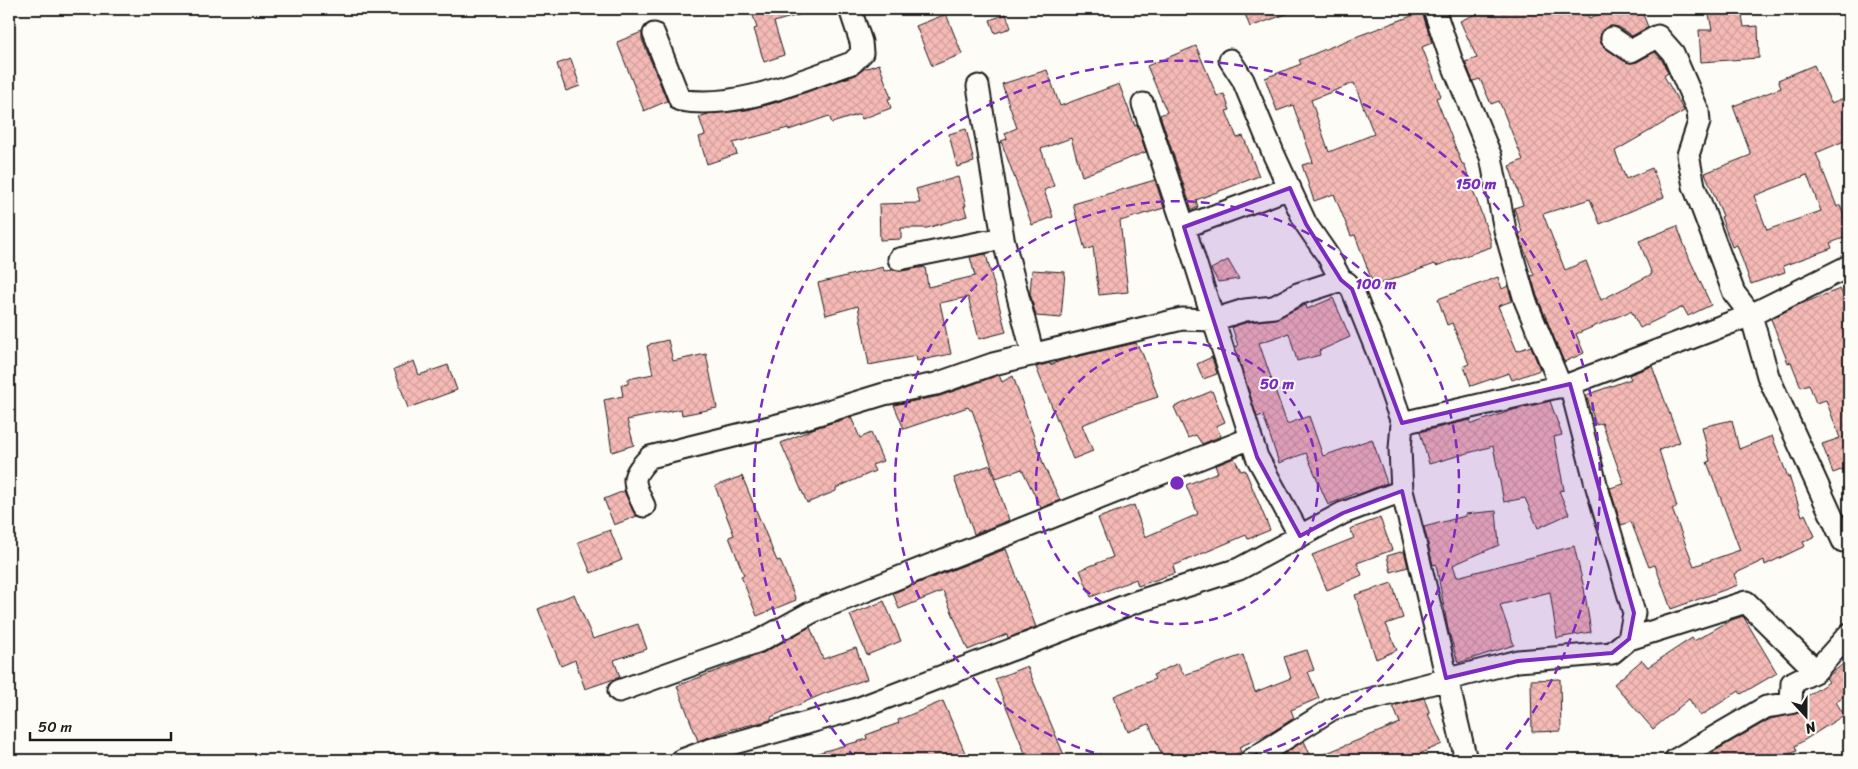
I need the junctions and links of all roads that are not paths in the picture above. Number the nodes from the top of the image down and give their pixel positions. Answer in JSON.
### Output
{"nodes":[{"id":1,"x":850,"y":9,"type":"edge"},
{"id":2,"x":1434,"y":9,"type":"edge"},
{"id":3,"x":654,"y":34,"type":"dead end"},
{"id":4,"x":1612,"y":38,"type":"dead end"},
{"id":5,"x":1230,"y":60,"type":"dead end"},
{"id":6,"x":978,"y":86,"type":"dead end"},
{"id":7,"x":1144,"y":104,"type":"dead end"},
{"id":8,"x":1290,"y":188,"type":"junction"},
{"id":9,"x":1184,"y":227,"type":"junction"},
{"id":10,"x":1003,"y":238,"type":"junction"},
{"id":11,"x":899,"y":259,"type":"dead end"},
{"id":12,"x":1849,"y":266,"type":"edge"},
{"id":13,"x":1341,"y":280,"type":"junction"},
{"id":14,"x":1751,"y":315,"type":"junction"},
{"id":15,"x":1213,"y":320,"type":"junction"},
{"id":16,"x":1033,"y":355,"type":"junction"},
{"id":17,"x":1565,"y":385,"type":"junction"},
{"id":18,"x":1402,"y":423,"type":"junction"},
{"id":19,"x":1251,"y":438,"type":"junction"},
{"id":20,"x":1402,"y":491,"type":"junction"},
{"id":21,"x":644,"y":506,"type":"dead end"},
{"id":22,"x":1300,"y":536,"type":"junction"},
{"id":23,"x":1843,"y":541,"type":"dead end"},
{"id":24,"x":1849,"y":634,"type":"edge"},
{"id":25,"x":1629,"y":639,"type":"junction"},
{"id":26,"x":1816,"y":671,"type":"junction"},
{"id":27,"x":1446,"y":678,"type":"junction"},
{"id":28,"x":619,"y":692,"type":"dead end"},
{"id":29,"x":682,"y":760,"type":"edge"},
{"id":30,"x":1251,"y":760,"type":"edge"},
{"id":31,"x":1466,"y":760,"type":"edge"},
{"id":32,"x":1675,"y":760,"type":"edge"}],
"edges":[{"from":1,"to":3,"type":"street"},
{"from":2,"to":17,"type":"street"},
{"from":4,"to":14,"type":"street"},
{"from":5,"to":8,"type":"street"},
{"from":6,"to":10,"type":"street"},
{"from":7,"to":9,"type":"street"},
{"from":8,"to":9,"type":"street"},
{"from":8,"to":13,"type":"street"},
{"from":9,"to":15,"type":"street"},
{"from":10,"to":11,"type":"street"},
{"from":10,"to":16,"type":"street"},
{"from":12,"to":14,"type":"street"},
{"from":13,"to":15,"type":"street"},
{"from":13,"to":18,"type":"street"},
{"from":14,"to":17,"type":"street"},
{"from":14,"to":23,"type":"street"},
{"from":15,"to":16,"type":"street"},
{"from":15,"to":19,"type":"street"},
{"from":16,"to":21,"type":"street"},
{"from":17,"to":18,"type":"street"},
{"from":17,"to":25,"type":"street"},
{"from":18,"to":20,"type":"street"},
{"from":19,"to":22,"type":"street"},
{"from":19,"to":28,"type":"street"},
{"from":20,"to":22,"type":"street"},
{"from":20,"to":27,"type":"street"},
{"from":22,"to":29,"type":"street"},
{"from":24,"to":26,"type":"street"},
{"from":25,"to":26,"type":"street"},
{"from":25,"to":27,"type":"street"},
{"from":26,"to":32,"type":"street"},
{"from":27,"to":30,"type":"street"},
{"from":27,"to":31,"type":"street"}]}
